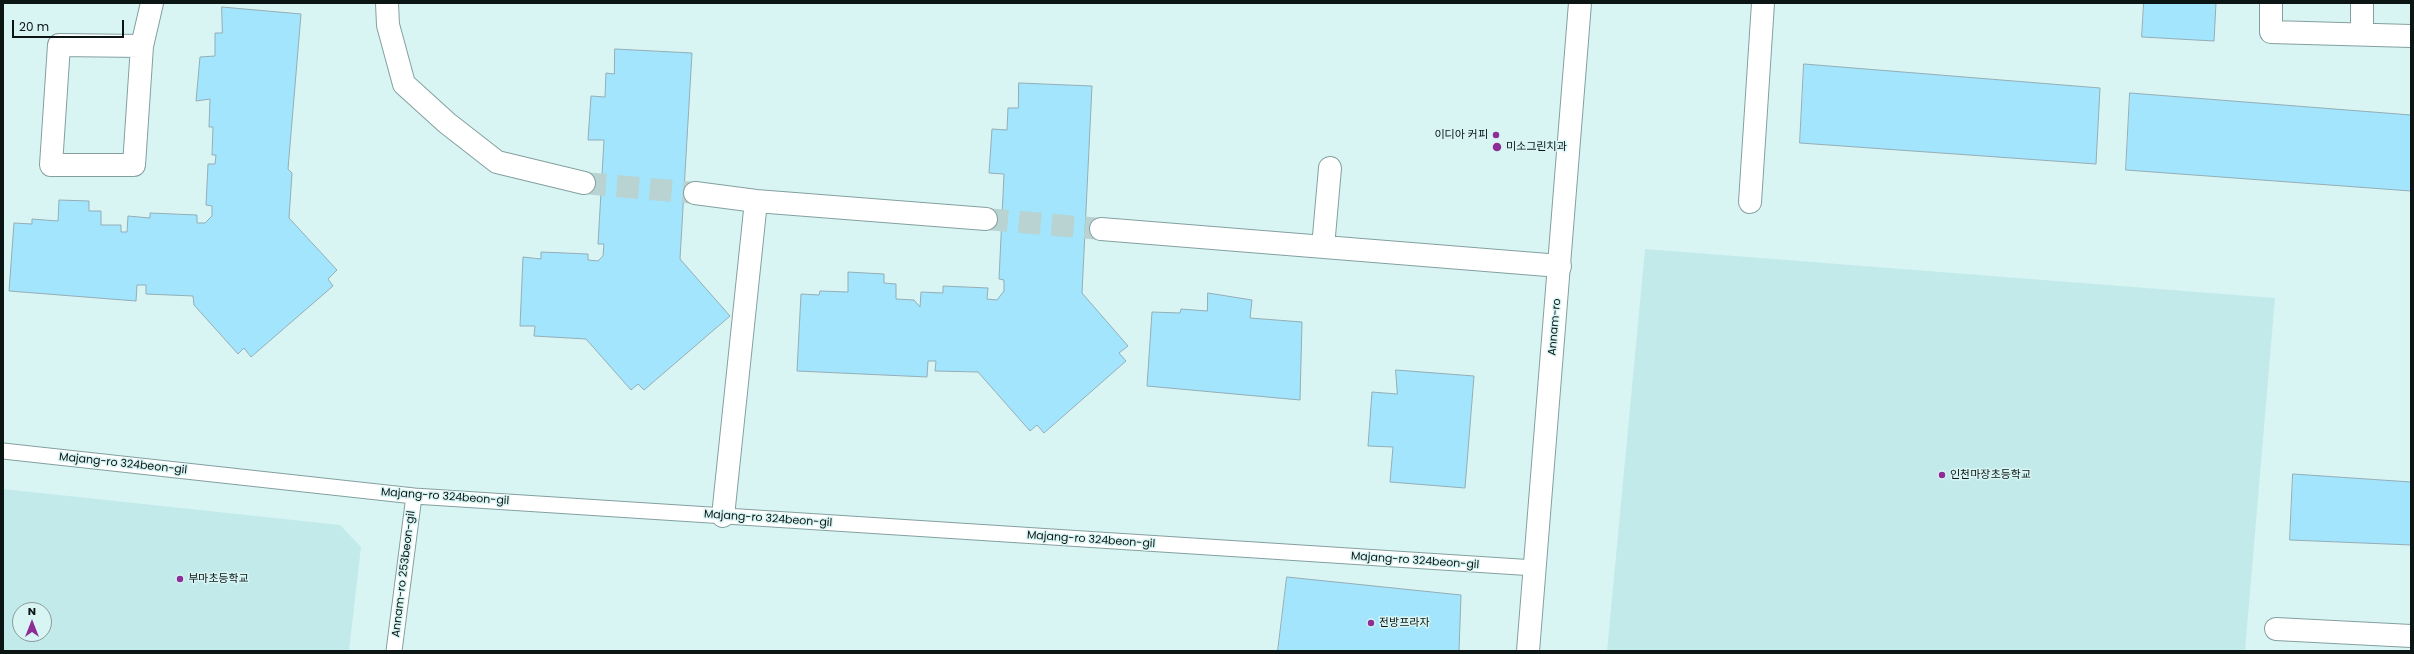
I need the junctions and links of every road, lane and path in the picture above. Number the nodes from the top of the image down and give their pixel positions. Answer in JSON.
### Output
{"nodes":[{"id":1,"x":152,"y":3,"type":"edge"},
{"id":2,"x":387,"y":3,"type":"edge"},
{"id":3,"x":1580,"y":3,"type":"edge"},
{"id":4,"x":1763,"y":3,"type":"edge"},
{"id":5,"x":2271,"y":3,"type":"edge"},
{"id":6,"x":2362,"y":3,"type":"edge"},
{"id":7,"x":2362,"y":34,"type":"junction"},
{"id":8,"x":2411,"y":36,"type":"edge"},
{"id":9,"x":142,"y":46,"type":"junction"},
{"id":10,"x":1330,"y":168,"type":"dead end"},
{"id":11,"x":584,"y":183,"type":"tunnel mouth"},
{"id":12,"x":695,"y":193,"type":"tunnel mouth"},
{"id":13,"x":756,"y":201,"type":"junction"},
{"id":14,"x":1750,"y":202,"type":"dead end"},
{"id":15,"x":986,"y":220,"type":"tunnel mouth"},
{"id":16,"x":1101,"y":229,"type":"tunnel mouth"},
{"id":17,"x":1323,"y":247,"type":"junction"},
{"id":18,"x":1560,"y":266,"type":"junction"},
{"id":19,"x":3,"y":451,"type":"edge"},
{"id":20,"x":414,"y":496,"type":"junction"},
{"id":21,"x":723,"y":516,"type":"junction"},
{"id":22,"x":1535,"y":568,"type":"junction"},
{"id":23,"x":2276,"y":629,"type":"dead end"},
{"id":24,"x":2411,"y":636,"type":"edge"},
{"id":25,"x":394,"y":651,"type":"edge"},
{"id":26,"x":1528,"y":651,"type":"edge"}],
"edges":[{"from":1,"to":9,"type":"street"},
{"from":2,"to":11,"type":"street"},
{"from":3,"to":18,"type":"street","name":"Annam-ro"},
{"from":4,"to":14,"type":"street"},
{"from":5,"to":7,"type":"street"},
{"from":6,"to":7,"type":"street"},
{"from":7,"to":8,"type":"street"},
{"from":9,"to":9,"type":"street"},
{"from":10,"to":17,"type":"street"},
{"from":12,"to":13,"type":"street"},
{"from":13,"to":15,"type":"street"},
{"from":13,"to":21,"type":"street"},
{"from":16,"to":17,"type":"street"},
{"from":17,"to":18,"type":"street"},
{"from":18,"to":22,"type":"street","name":"Annam-ro"},
{"from":19,"to":20,"type":"lane","name":"Majang-ro 324beon-gil"},
{"from":20,"to":21,"type":"lane","name":"Majang-ro 324beon-gil"},
{"from":20,"to":25,"type":"lane","name":"Annam-ro 253beon-gil"},
{"from":21,"to":22,"type":"lane","name":"Majang-ro 324beon-gil"},
{"from":22,"to":26,"type":"street","name":"Annam-ro"},
{"from":23,"to":24,"type":"street"}]}
